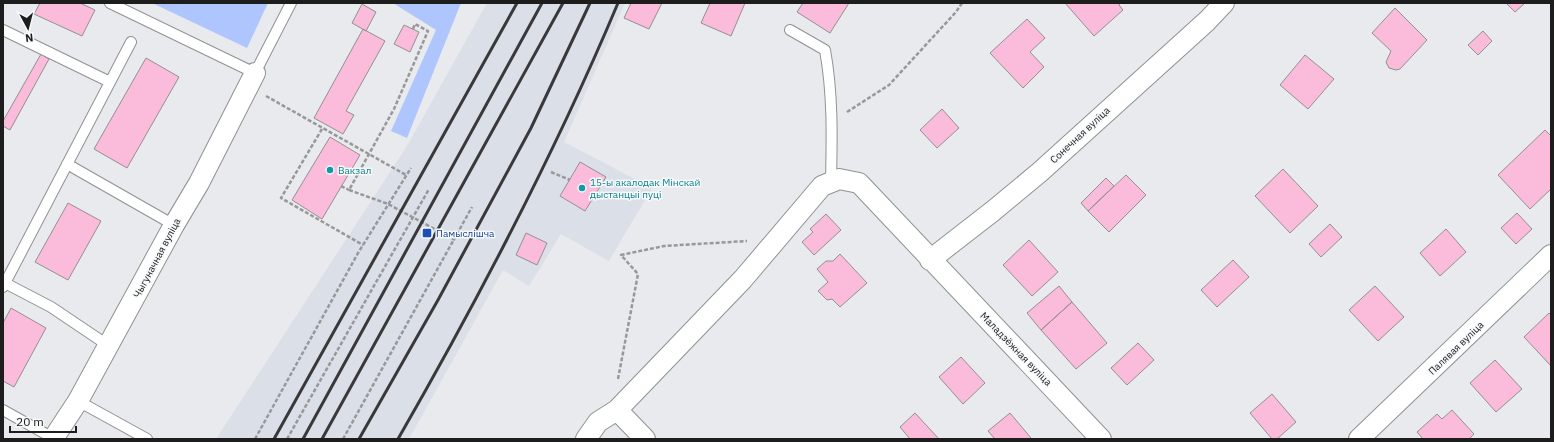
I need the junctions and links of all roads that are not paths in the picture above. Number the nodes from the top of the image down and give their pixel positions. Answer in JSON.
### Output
{"nodes":[{"id":1,"x":110,"y":3,"type":"edge"},
{"id":2,"x":291,"y":3,"type":"edge"},
{"id":3,"x":1224,"y":3,"type":"edge"},
{"id":4,"x":3,"y":30,"type":"edge"},
{"id":5,"x":790,"y":30,"type":"dead end"},
{"id":6,"x":131,"y":42,"type":"dead end"},
{"id":7,"x":251,"y":79,"type":"junction"},
{"id":8,"x":110,"y":82,"type":"junction"},
{"id":9,"x":67,"y":164,"type":"junction"},
{"id":10,"x":831,"y":182,"type":"junction"},
{"id":11,"x":174,"y":225,"type":"junction"},
{"id":12,"x":1551,"y":255,"type":"edge"},
{"id":13,"x":930,"y":260,"type":"junction"},
{"id":14,"x":4,"y":285,"type":"edge"},
{"id":15,"x":109,"y":346,"type":"junction"},
{"id":16,"x":78,"y":401,"type":"junction"},
{"id":17,"x":3,"y":410,"type":"edge"},
{"id":18,"x":617,"y":410,"type":"junction"},
{"id":19,"x":53,"y":439,"type":"edge"},
{"id":20,"x":147,"y":439,"type":"edge"},
{"id":21,"x":586,"y":439,"type":"edge"},
{"id":22,"x":645,"y":439,"type":"edge"},
{"id":23,"x":1101,"y":439,"type":"edge"},
{"id":24,"x":1359,"y":439,"type":"edge"}],
"edges":[{"from":1,"to":7,"type":"lane"},
{"from":2,"to":7,"type":"lane"},
{"from":3,"to":13,"type":"street","name":"Сонечная вуліца"},
{"from":4,"to":8,"type":"lane"},
{"from":5,"to":10,"type":"lane"},
{"from":6,"to":8,"type":"lane"},
{"from":7,"to":11,"type":"street","name":"Чыгуначная вуліца"},
{"from":8,"to":9,"type":"lane"},
{"from":9,"to":11,"type":"lane"},
{"from":9,"to":14,"type":"lane"},
{"from":10,"to":13,"type":"street","name":"Маладзёжная вуліца"},
{"from":10,"to":18,"type":"street"},
{"from":11,"to":15,"type":"street","name":"Чыгуначная вуліца"},
{"from":12,"to":24,"type":"street","name":"Палявая вуліца"},
{"from":13,"to":23,"type":"street","name":"Маладзёжная вуліца"},
{"from":14,"to":15,"type":"lane"},
{"from":15,"to":16,"type":"street","name":"Чыгуначная вуліца"},
{"from":16,"to":19,"type":"street","name":"Чыгуначная вуліца"},
{"from":16,"to":20,"type":"lane"},
{"from":17,"to":19,"type":"lane"},
{"from":18,"to":21,"type":"street"},
{"from":18,"to":22,"type":"street"}]}
